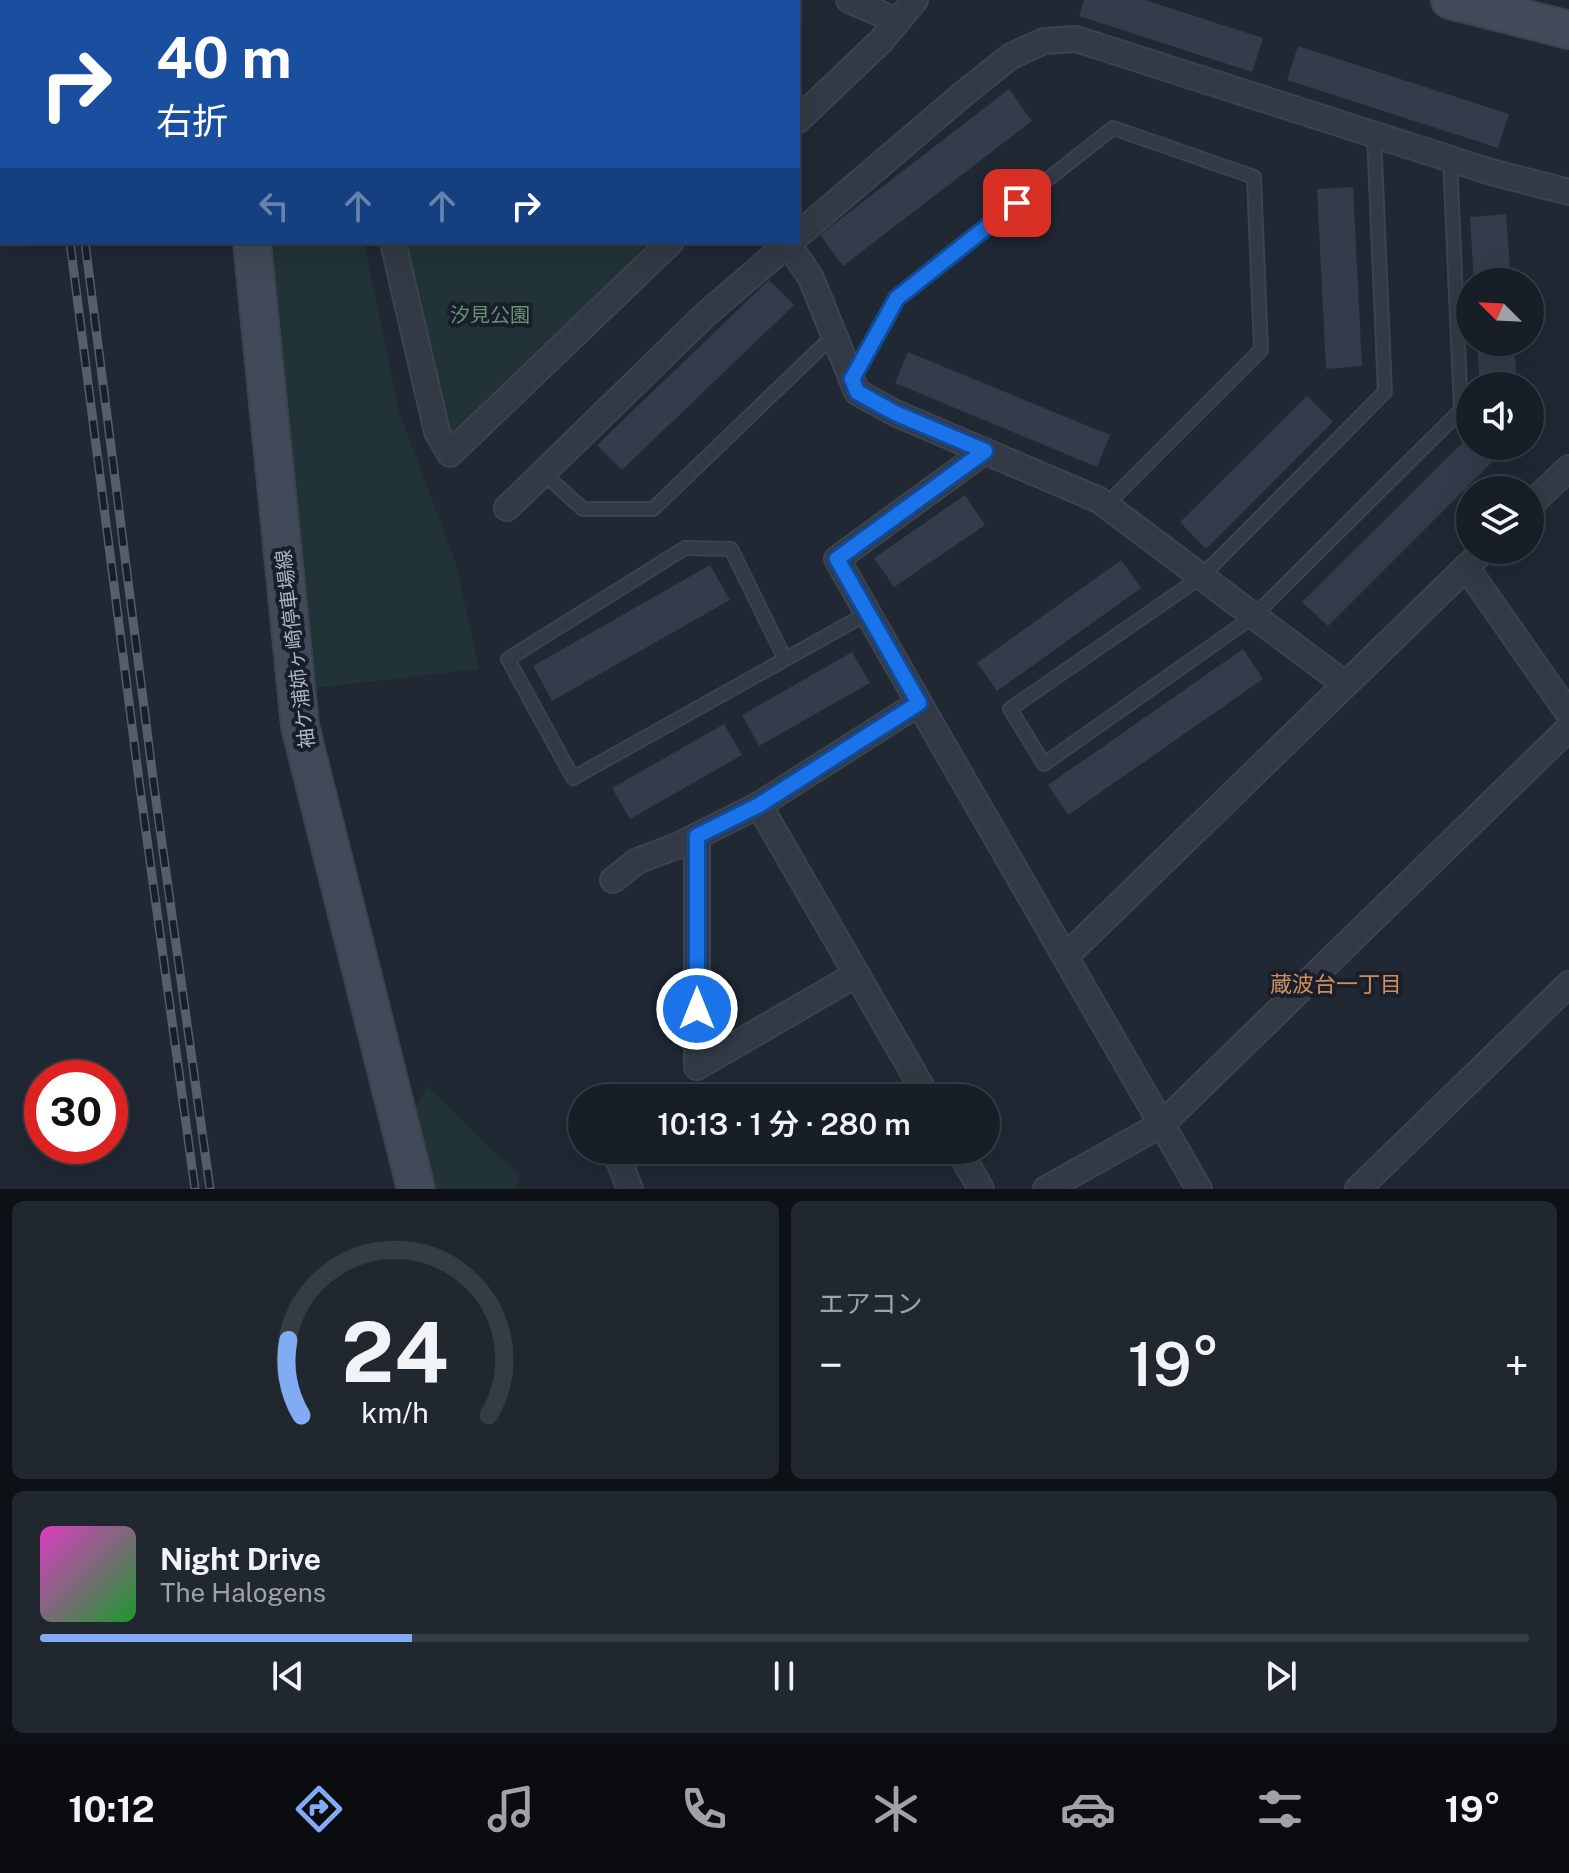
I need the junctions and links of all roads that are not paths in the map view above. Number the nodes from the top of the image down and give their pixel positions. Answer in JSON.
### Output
{"nodes":[{"id":1,"x":849,"y":0,"type":"edge"},
{"id":2,"x":915,"y":0,"type":"edge"},
{"id":3,"x":1450,"y":0,"type":"edge"},
{"id":4,"x":897,"y":21,"type":"junction"},
{"id":5,"x":1569,"y":30,"type":"edge"},
{"id":6,"x":800,"y":118,"type":"edge"},
{"id":7,"x":1374,"y":135,"type":"junction"},
{"id":8,"x":1450,"y":159,"type":"junction"},
{"id":9,"x":1569,"y":192,"type":"edge"},
{"id":10,"x":800,"y":233,"type":"edge"},
{"id":11,"x":252,"y":244,"type":"edge"},
{"id":12,"x":393,"y":244,"type":"edge"},
{"id":13,"x":669,"y":244,"type":"edge"},
{"id":14,"x":787,"y":244,"type":"edge"},
{"id":15,"x":794,"y":244,"type":"edge"},
{"id":16,"x":834,"y":335,"type":"junction"},
{"id":17,"x":852,"y":379,"type":"junction"},
{"id":18,"x":985,"y":451,"type":"junction"},
{"id":19,"x":1569,"y":468,"type":"edge"},
{"id":20,"x":543,"y":473,"type":"junction"},
{"id":21,"x":1544,"y":492,"type":"edge"},
{"id":22,"x":1106,"y":505,"type":"junction"},
{"id":23,"x":507,"y":508,"type":"dead end"},
{"id":24,"x":1469,"y":564,"type":"edge"},
{"id":25,"x":1479,"y":564,"type":"edge"},
{"id":26,"x":1201,"y":577,"type":"junction"},
{"id":27,"x":868,"y":613,"type":"junction"},
{"id":28,"x":1254,"y":616,"type":"junction"},
{"id":29,"x":785,"y":659,"type":"junction"},
{"id":30,"x":1345,"y":684,"type":"junction"},
{"id":31,"x":919,"y":703,"type":"junction"},
{"id":32,"x":1569,"y":714,"type":"edge"},
{"id":33,"x":1569,"y":728,"type":"edge"},
{"id":34,"x":759,"y":805,"type":"junction"},
{"id":35,"x":697,"y":836,"type":"junction"},
{"id":36,"x":613,"y":880,"type":"dead end"},
{"id":37,"x":1066,"y":956,"type":"junction"},
{"id":38,"x":857,"y":974,"type":"junction"},
{"id":39,"x":1569,"y":984,"type":"edge"},
{"id":40,"x":920,"y":1084,"type":"edge"},
{"id":41,"x":1162,"y":1124,"type":"junction"},
{"id":42,"x":620,"y":1164,"type":"edge"},
{"id":43,"x":967,"y":1164,"type":"edge"},
{"id":44,"x":416,"y":1189,"type":"edge"},
{"id":45,"x":630,"y":1189,"type":"edge"},
{"id":46,"x":981,"y":1189,"type":"edge"},
{"id":47,"x":1046,"y":1189,"type":"edge"},
{"id":48,"x":1199,"y":1189,"type":"edge"},
{"id":49,"x":1358,"y":1189,"type":"edge"}],
"edges":[{"from":1,"to":4,"type":"street"},
{"from":2,"to":4,"type":"street"},
{"from":3,"to":5,"type":"main road"},
{"from":4,"to":6,"type":"street"},
{"from":7,"to":8,"type":"street"},
{"from":7,"to":10,"type":"street"},
{"from":7,"to":26,"type":"lane"},
{"from":8,"to":9,"type":"street"},
{"from":8,"to":28,"type":"lane"},
{"from":11,"to":44,"type":"main road","name":"袖ケ浦姉ヶ崎停車場線"},
{"from":12,"to":13,"type":"street"},
{"from":14,"to":20,"type":"street"},
{"from":15,"to":16,"type":"street"},
{"from":16,"to":17,"type":"street"},
{"from":16,"to":20,"type":"lane"},
{"from":17,"to":18,"type":"street"},
{"from":17,"to":22,"type":"lane"},
{"from":18,"to":22,"type":"street"},
{"from":18,"to":27,"type":"street"},
{"from":19,"to":21,"type":"street"},
{"from":20,"to":23,"type":"street"},
{"from":22,"to":26,"type":"street"},
{"from":24,"to":30,"type":"street"},
{"from":25,"to":32,"type":"street"},
{"from":26,"to":28,"type":"street"},
{"from":26,"to":28,"type":"lane"},
{"from":27,"to":29,"type":"lane"},
{"from":27,"to":31,"type":"street"},
{"from":28,"to":30,"type":"street"},
{"from":29,"to":29,"type":"lane"},
{"from":30,"to":37,"type":"street"},
{"from":31,"to":34,"type":"street"},
{"from":31,"to":37,"type":"street"},
{"from":33,"to":41,"type":"street"},
{"from":34,"to":35,"type":"street"},
{"from":34,"to":38,"type":"street"},
{"from":35,"to":36,"type":"street"},
{"from":35,"to":38,"type":"street"},
{"from":37,"to":41,"type":"street"},
{"from":38,"to":40,"type":"street"},
{"from":39,"to":49,"type":"street"},
{"from":41,"to":47,"type":"street"},
{"from":41,"to":48,"type":"street"},
{"from":42,"to":45,"type":"street"},
{"from":43,"to":46,"type":"street"}]}
